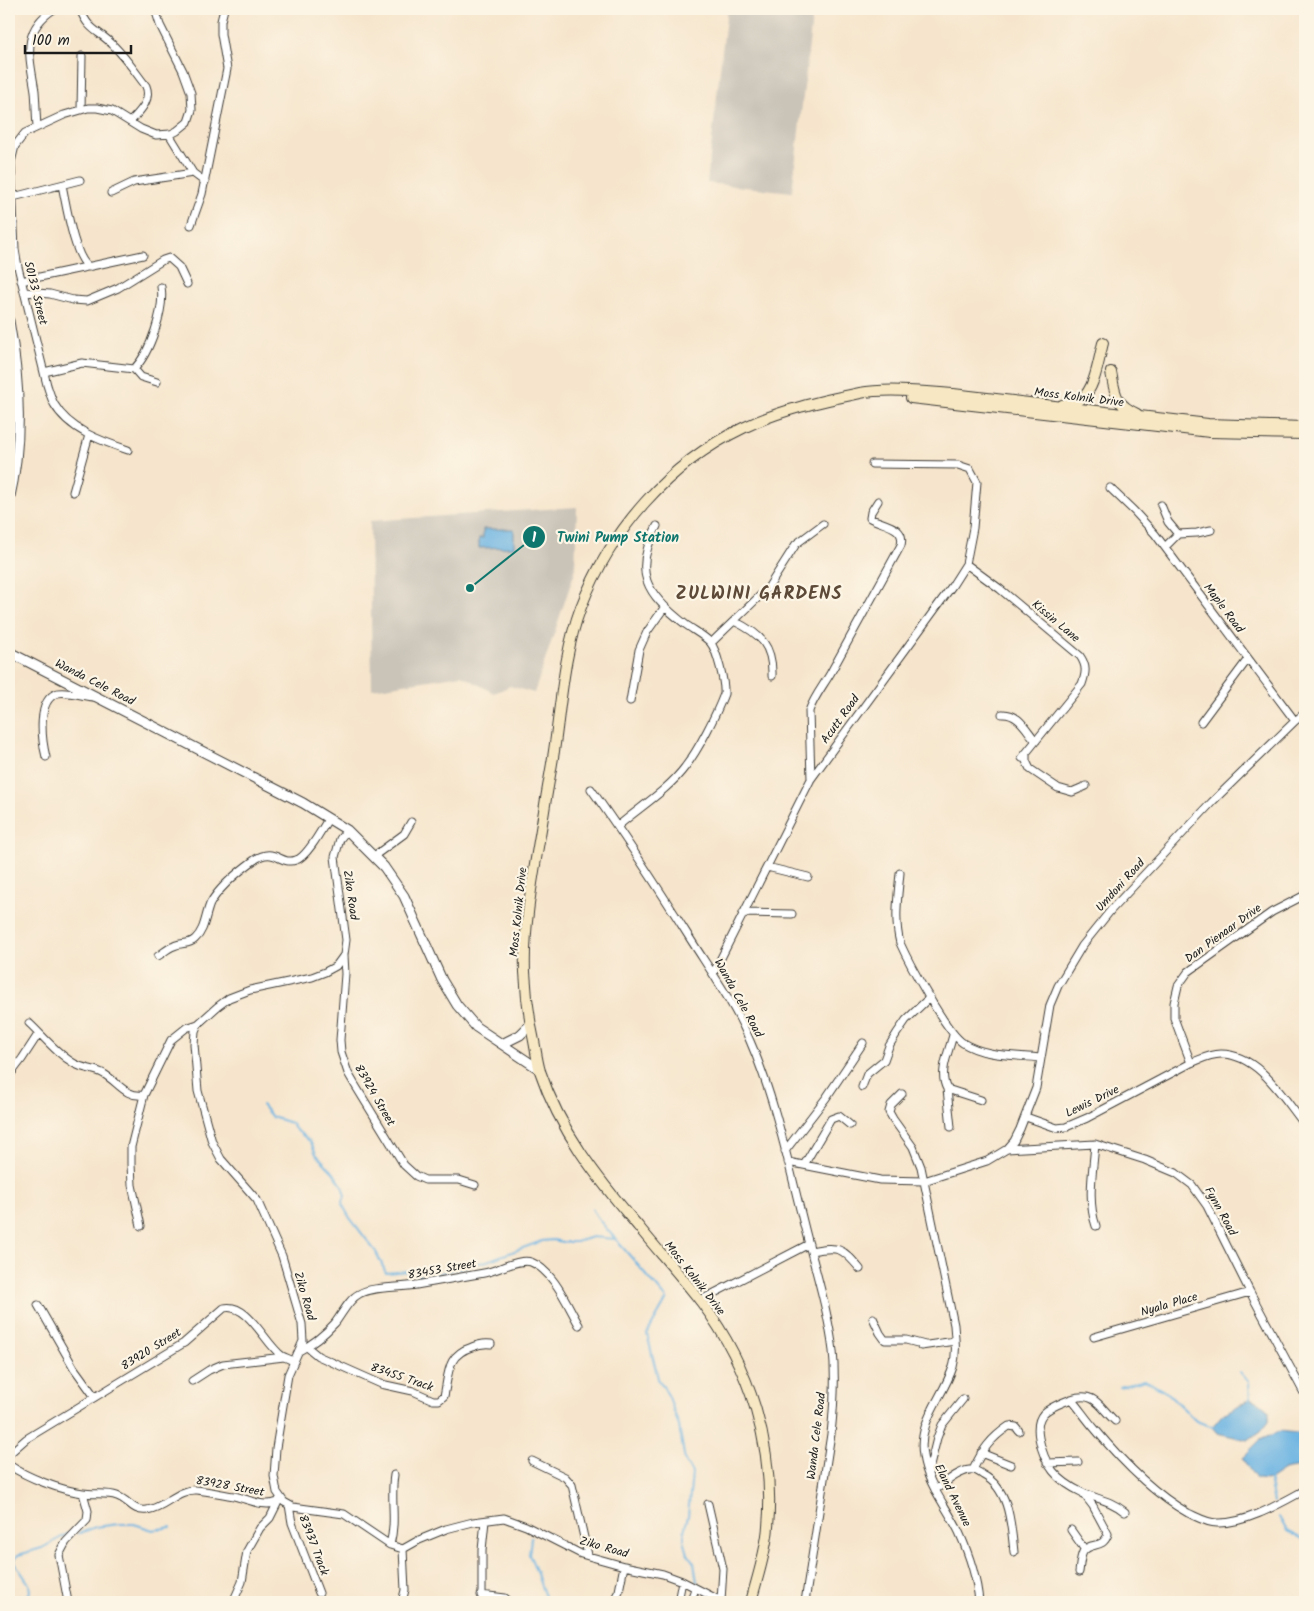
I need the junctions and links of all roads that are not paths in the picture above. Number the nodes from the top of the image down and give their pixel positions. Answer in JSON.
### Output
{"nodes":[{"id":1,"x":54,"y":9,"type":"edge"},
{"id":2,"x":80,"y":9,"type":"edge"},
{"id":3,"x":155,"y":9,"type":"edge"},
{"id":4,"x":224,"y":9,"type":"edge"},
{"id":5,"x":82,"y":56,"type":"dead end"},
{"id":6,"x":81,"y":110,"type":"junction"},
{"id":7,"x":130,"y":122,"type":"junction"},
{"id":8,"x":37,"y":126,"type":"junction"},
{"id":9,"x":169,"y":134,"type":"junction"},
{"id":10,"x":193,"y":173,"type":"junction"},
{"id":11,"x":80,"y":180,"type":"dead end"},
{"id":12,"x":205,"y":182,"type":"junction"},
{"id":13,"x":62,"y":185,"type":"junction"},
{"id":14,"x":111,"y":193,"type":"dead end"},
{"id":15,"x":13,"y":197,"type":"junction"},
{"id":16,"x":190,"y":225,"type":"dead end"},
{"id":17,"x":12,"y":250,"type":"edge"},
{"id":18,"x":143,"y":255,"type":"dead end"},
{"id":19,"x":89,"y":267,"type":"junction"},
{"id":20,"x":21,"y":281,"type":"junction"},
{"id":21,"x":187,"y":284,"type":"dead end"},
{"id":22,"x":161,"y":287,"type":"dead end"},
{"id":23,"x":24,"y":292,"type":"junction"},
{"id":24,"x":9,"y":321,"type":"edge"},
{"id":25,"x":1103,"y":343,"type":"dead end"},
{"id":26,"x":134,"y":369,"type":"junction"},
{"id":27,"x":44,"y":372,"type":"junction"},
{"id":28,"x":1111,"y":372,"type":"dead end"},
{"id":29,"x":157,"y":382,"type":"dead end"},
{"id":30,"x":850,"y":396,"type":"junction"},
{"id":31,"x":1056,"y":406,"type":"junction"},
{"id":32,"x":1143,"y":417,"type":"junction"},
{"id":33,"x":1305,"y":427,"type":"edge"},
{"id":34,"x":1305,"y":434,"type":"edge"},
{"id":35,"x":89,"y":435,"type":"junction"},
{"id":36,"x":128,"y":450,"type":"dead end"},
{"id":37,"x":872,"y":464,"type":"dead end"},
{"id":38,"x":1110,"y":488,"type":"dead end"},
{"id":39,"x":73,"y":492,"type":"dead end"},
{"id":40,"x":9,"y":501,"type":"edge"},
{"id":41,"x":878,"y":501,"type":"dead end"},
{"id":42,"x":1161,"y":505,"type":"dead end"},
{"id":43,"x":823,"y":524,"type":"dead end"},
{"id":44,"x":657,"y":526,"type":"dead end"},
{"id":45,"x":1212,"y":530,"type":"dead end"},
{"id":46,"x":1178,"y":534,"type":"junction"},
{"id":47,"x":1165,"y":547,"type":"junction"},
{"id":48,"x":966,"y":564,"type":"junction"},
{"id":49,"x":664,"y":608,"type":"junction"},
{"id":50,"x":734,"y":621,"type":"junction"},
{"id":51,"x":711,"y":643,"type":"junction"},
{"id":52,"x":9,"y":652,"type":"edge"},
{"id":53,"x":1248,"y":659,"type":"junction"},
{"id":54,"x":772,"y":676,"type":"dead end"},
{"id":55,"x":96,"y":697,"type":"junction"},
{"id":56,"x":630,"y":700,"type":"dead end"},
{"id":57,"x":1305,"y":713,"type":"edge"},
{"id":58,"x":1002,"y":714,"type":"dead end"},
{"id":59,"x":1294,"y":721,"type":"junction"},
{"id":60,"x":1202,"y":722,"type":"dead end"},
{"id":61,"x":1036,"y":741,"type":"junction"},
{"id":62,"x":46,"y":757,"type":"dead end"},
{"id":63,"x":811,"y":779,"type":"junction"},
{"id":64,"x":1086,"y":786,"type":"dead end"},
{"id":65,"x":591,"y":789,"type":"dead end"},
{"id":66,"x":328,"y":819,"type":"junction"},
{"id":67,"x":411,"y":822,"type":"dead end"},
{"id":68,"x":618,"y":826,"type":"junction"},
{"id":69,"x":347,"y":830,"type":"junction"},
{"id":70,"x":374,"y":856,"type":"junction"},
{"id":71,"x":767,"y":867,"type":"junction"},
{"id":72,"x":900,"y":873,"type":"dead end"},
{"id":73,"x":808,"y":877,"type":"dead end"},
{"id":74,"x":1305,"y":895,"type":"edge"},
{"id":75,"x":743,"y":913,"type":"junction"},
{"id":76,"x":792,"y":914,"type":"dead end"},
{"id":77,"x":344,"y":955,"type":"junction"},
{"id":78,"x":158,"y":956,"type":"dead end"},
{"id":79,"x":713,"y":974,"type":"junction"},
{"id":80,"x":930,"y":997,"type":"junction"},
{"id":81,"x":29,"y":1023,"type":"dead end"},
{"id":82,"x":198,"y":1024,"type":"junction"},
{"id":83,"x":530,"y":1025,"type":"junction"},
{"id":84,"x":40,"y":1033,"type":"junction"},
{"id":85,"x":953,"y":1035,"type":"junction"},
{"id":86,"x":863,"y":1043,"type":"dead end"},
{"id":87,"x":502,"y":1044,"type":"junction"},
{"id":88,"x":1041,"y":1058,"type":"junction"},
{"id":89,"x":1191,"y":1063,"type":"junction"},
{"id":90,"x":539,"y":1069,"type":"junction"},
{"id":91,"x":9,"y":1076,"type":"edge"},
{"id":92,"x":862,"y":1087,"type":"dead end"},
{"id":93,"x":947,"y":1089,"type":"junction"},
{"id":94,"x":902,"y":1094,"type":"dead end"},
{"id":95,"x":144,"y":1095,"type":"junction"},
{"id":96,"x":981,"y":1100,"type":"dead end"},
{"id":97,"x":1026,"y":1117,"type":"junction"},
{"id":98,"x":850,"y":1125,"type":"dead end"},
{"id":99,"x":1305,"y":1125,"type":"edge"},
{"id":100,"x":951,"y":1127,"type":"dead end"},
{"id":101,"x":1096,"y":1144,"type":"junction"},
{"id":102,"x":1007,"y":1149,"type":"junction"},
{"id":103,"x":785,"y":1151,"type":"junction"},
{"id":104,"x":788,"y":1162,"type":"junction"},
{"id":105,"x":804,"y":1165,"type":"junction"},
{"id":106,"x":924,"y":1181,"type":"junction"},
{"id":107,"x":475,"y":1185,"type":"dead end"},
{"id":108,"x":141,"y":1226,"type":"dead end"},
{"id":109,"x":1096,"y":1226,"type":"dead end"},
{"id":110,"x":810,"y":1248,"type":"junction"},
{"id":111,"x":860,"y":1269,"type":"dead end"},
{"id":112,"x":1250,"y":1292,"type":"junction"},
{"id":113,"x":699,"y":1300,"type":"junction"},
{"id":114,"x":38,"y":1305,"type":"dead end"},
{"id":115,"x":873,"y":1318,"type":"dead end"},
{"id":116,"x":580,"y":1325,"type":"dead end"},
{"id":117,"x":1094,"y":1337,"type":"dead end"},
{"id":118,"x":955,"y":1341,"type":"junction"},
{"id":119,"x":492,"y":1344,"type":"dead end"},
{"id":120,"x":925,"y":1346,"type":"junction"},
{"id":121,"x":307,"y":1347,"type":"junction"},
{"id":122,"x":914,"y":1347,"type":"dead end"},
{"id":123,"x":299,"y":1352,"type":"junction"},
{"id":124,"x":284,"y":1357,"type":"junction"},
{"id":125,"x":293,"y":1361,"type":"junction"},
{"id":126,"x":192,"y":1381,"type":"dead end"},
{"id":127,"x":1305,"y":1395,"type":"edge"},
{"id":128,"x":95,"y":1397,"type":"junction"},
{"id":129,"x":963,"y":1399,"type":"dead end"},
{"id":130,"x":1071,"y":1399,"type":"junction"},
{"id":131,"x":1115,"y":1421,"type":"dead end"},
{"id":132,"x":1019,"y":1431,"type":"dead end"},
{"id":133,"x":981,"y":1453,"type":"junction"},
{"id":134,"x":9,"y":1454,"type":"edge"},
{"id":135,"x":532,"y":1461,"type":"dead end"},
{"id":136,"x":1078,"y":1462,"type":"dead end"},
{"id":137,"x":1047,"y":1463,"type":"junction"},
{"id":138,"x":9,"y":1465,"type":"edge"},
{"id":139,"x":1011,"y":1465,"type":"dead end"},
{"id":140,"x":973,"y":1470,"type":"junction"},
{"id":141,"x":394,"y":1475,"type":"dead end"},
{"id":142,"x":928,"y":1475,"type":"junction"},
{"id":143,"x":935,"y":1490,"type":"junction"},
{"id":144,"x":1305,"y":1490,"type":"edge"},
{"id":145,"x":83,"y":1493,"type":"junction"},
{"id":146,"x":1083,"y":1493,"type":"junction"},
{"id":147,"x":279,"y":1500,"type":"junction"},
{"id":148,"x":708,"y":1504,"type":"dead end"},
{"id":149,"x":289,"y":1505,"type":"junction"},
{"id":150,"x":1125,"y":1512,"type":"dead end"},
{"id":151,"x":485,"y":1521,"type":"junction"},
{"id":152,"x":1071,"y":1530,"type":"dead end"},
{"id":153,"x":390,"y":1545,"type":"junction"},
{"id":154,"x":403,"y":1549,"type":"junction"},
{"id":155,"x":1085,"y":1550,"type":"junction"},
{"id":156,"x":1014,"y":1552,"type":"dead end"},
{"id":157,"x":588,"y":1555,"type":"junction"},
{"id":158,"x":624,"y":1566,"type":"junction"},
{"id":159,"x":1079,"y":1572,"type":"dead end"},
{"id":160,"x":682,"y":1581,"type":"junction"},
{"id":161,"x":695,"y":1589,"type":"junction"},
{"id":162,"x":319,"y":1593,"type":"dead end"},
{"id":163,"x":482,"y":1599,"type":"edge"},
{"id":164,"x":68,"y":1602,"type":"edge"},
{"id":165,"x":233,"y":1602,"type":"edge"},
{"id":166,"x":402,"y":1602,"type":"edge"},
{"id":167,"x":510,"y":1602,"type":"edge"},
{"id":168,"x":613,"y":1602,"type":"edge"},
{"id":169,"x":678,"y":1602,"type":"edge"},
{"id":170,"x":690,"y":1602,"type":"edge"},
{"id":171,"x":722,"y":1602,"type":"edge"},
{"id":172,"x":751,"y":1602,"type":"edge"},
{"id":173,"x":805,"y":1602,"type":"edge"},
{"id":174,"x":979,"y":1602,"type":"edge"}],
"edges":[{"from":1,"to":8,"type":"street"},
{"from":2,"to":7,"type":"street"},
{"from":3,"to":9,"type":"street"},
{"from":4,"to":12,"type":"street"},
{"from":5,"to":6,"type":"street"},
{"from":6,"to":7,"type":"street","name":"50133 Street"},
{"from":6,"to":8,"type":"street","name":"50133 Street"},
{"from":7,"to":9,"type":"street","name":"50133 Street"},
{"from":8,"to":15,"type":"street","name":"50133 Street"},
{"from":9,"to":10,"type":"street"},
{"from":10,"to":12,"type":"street"},
{"from":10,"to":14,"type":"street"},
{"from":11,"to":13,"type":"street"},
{"from":12,"to":16,"type":"street"},
{"from":13,"to":15,"type":"street"},
{"from":13,"to":19,"type":"street"},
{"from":15,"to":17,"type":"street","name":"50133 Street"},
{"from":17,"to":20,"type":"street","name":"50133 Street"},
{"from":18,"to":19,"type":"street"},
{"from":19,"to":20,"type":"street"},
{"from":20,"to":23,"type":"street","name":"50133 Street"},
{"from":21,"to":23,"type":"street"},
{"from":22,"to":26,"type":"street"},
{"from":23,"to":27,"type":"street","name":"50133 Street"},
{"from":24,"to":40,"type":"street"},
{"from":25,"to":31,"type":"main road"},
{"from":26,"to":27,"type":"street"},
{"from":26,"to":29,"type":"street"},
{"from":27,"to":35,"type":"street","name":"50133 Street"},
{"from":28,"to":32,"type":"main road"},
{"from":30,"to":31,"type":"main road","name":"Moss Kolnik Drive"},
{"from":30,"to":34,"type":"main road","name":"Moss Kolnik Drive"},
{"from":30,"to":83,"type":"main road","name":"Moss Kolnik Drive"},
{"from":31,"to":32,"type":"main road","name":"Moss Kolnik Drive"},
{"from":32,"to":33,"type":"main road","name":"Moss Kolnik Drive"},
{"from":35,"to":36,"type":"street","name":"50133 Street"},
{"from":35,"to":39,"type":"street"},
{"from":37,"to":48,"type":"street","name":"Acutt Road"},
{"from":38,"to":47,"type":"street","name":"Maple Road"},
{"from":41,"to":63,"type":"street"},
{"from":42,"to":46,"type":"street"},
{"from":43,"to":50,"type":"street"},
{"from":44,"to":49,"type":"street"},
{"from":45,"to":46,"type":"street"},
{"from":46,"to":47,"type":"street"},
{"from":47,"to":53,"type":"street","name":"Maple Road"},
{"from":48,"to":61,"type":"street","name":"Kissin Lane"},
{"from":48,"to":63,"type":"street","name":"Acutt Road"},
{"from":49,"to":51,"type":"street"},
{"from":49,"to":56,"type":"street"},
{"from":50,"to":51,"type":"street"},
{"from":50,"to":54,"type":"street"},
{"from":51,"to":68,"type":"street"},
{"from":52,"to":55,"type":"street","name":"Wanda Cele Road"},
{"from":53,"to":59,"type":"street","name":"Maple Road"},
{"from":53,"to":60,"type":"street"},
{"from":55,"to":62,"type":"street"},
{"from":55,"to":66,"type":"street","name":"Wanda Cele Road"},
{"from":57,"to":59,"type":"street","name":"Umdoni Road"},
{"from":58,"to":61,"type":"street"},
{"from":59,"to":88,"type":"street","name":"Umdoni Road"},
{"from":61,"to":64,"type":"street","name":"Kissin Lane"},
{"from":63,"to":71,"type":"street","name":"Acutt Road"},
{"from":65,"to":68,"type":"street","name":"Wanda Cele Road"},
{"from":66,"to":69,"type":"street","name":"Wanda Cele Road"},
{"from":66,"to":78,"type":"street"},
{"from":67,"to":70,"type":"street"},
{"from":68,"to":79,"type":"street","name":"Wanda Cele Road"},
{"from":69,"to":70,"type":"street","name":"Wanda Cele Road"},
{"from":69,"to":77,"type":"street","name":"Ziko Road"},
{"from":70,"to":87,"type":"street","name":"Wanda Cele Road"},
{"from":71,"to":73,"type":"street"},
{"from":71,"to":75,"type":"street","name":"Acutt Road"},
{"from":72,"to":80,"type":"street"},
{"from":74,"to":89,"type":"street","name":"Dan Pienaar Drive"},
{"from":75,"to":76,"type":"street"},
{"from":75,"to":79,"type":"street","name":"Acutt Road"},
{"from":77,"to":82,"type":"street"},
{"from":77,"to":107,"type":"street","name":"83924 Street"},
{"from":79,"to":103,"type":"street","name":"Wanda Cele Road"},
{"from":80,"to":85,"type":"street"},
{"from":80,"to":92,"type":"street"},
{"from":81,"to":84,"type":"street"},
{"from":82,"to":95,"type":"street"},
{"from":82,"to":123,"type":"street","name":"Ziko Road"},
{"from":83,"to":87,"type":"street"},
{"from":83,"to":90,"type":"main road","name":"Moss Kolnik Drive"},
{"from":84,"to":91,"type":"street"},
{"from":84,"to":95,"type":"street"},
{"from":85,"to":88,"type":"street"},
{"from":85,"to":93,"type":"street"},
{"from":86,"to":103,"type":"street"},
{"from":87,"to":90,"type":"street","name":"Wanda Cele Road"},
{"from":88,"to":97,"type":"street","name":"Umdoni Road"},
{"from":89,"to":97,"type":"street","name":"Lewis Drive"},
{"from":89,"to":99,"type":"street","name":"Lewis Drive"},
{"from":90,"to":113,"type":"main road","name":"Moss Kolnik Drive"},
{"from":93,"to":96,"type":"street"},
{"from":93,"to":100,"type":"street"},
{"from":94,"to":106,"type":"street","name":"Eland Avenue"},
{"from":95,"to":108,"type":"street"},
{"from":97,"to":102,"type":"street"},
{"from":98,"to":105,"type":"street"},
{"from":101,"to":102,"type":"street","name":"Fynn Road"},
{"from":101,"to":109,"type":"street"},
{"from":101,"to":112,"type":"street","name":"Fynn Road"},
{"from":102,"to":106,"type":"street"},
{"from":103,"to":104,"type":"street","name":"Wanda Cele Road"},
{"from":104,"to":105,"type":"street"},
{"from":104,"to":110,"type":"street","name":"Wanda Cele Road"},
{"from":105,"to":106,"type":"street"},
{"from":106,"to":118,"type":"street","name":"Eland Avenue"},
{"from":110,"to":111,"type":"street"},
{"from":110,"to":113,"type":"street"},
{"from":110,"to":173,"type":"street","name":"Wanda Cele Road"},
{"from":112,"to":117,"type":"street","name":"Nyala Place"},
{"from":112,"to":127,"type":"street","name":"Fynn Road"},
{"from":113,"to":172,"type":"main road","name":"Moss Kolnik Drive"},
{"from":114,"to":128,"type":"street"},
{"from":115,"to":120,"type":"street"},
{"from":116,"to":121,"type":"street","name":"83453 Street"},
{"from":118,"to":120,"type":"street"},
{"from":118,"to":142,"type":"street","name":"Eland Avenue"},
{"from":119,"to":121,"type":"street","name":"83455 Track"},
{"from":120,"to":122,"type":"street"},
{"from":121,"to":123,"type":"street","name":"83453 Street"},
{"from":123,"to":125,"type":"street","name":"Ziko Road"},
{"from":124,"to":125,"type":"street","name":"83920 Street"},
{"from":124,"to":126,"type":"street"},
{"from":124,"to":128,"type":"street","name":"83920 Street"},
{"from":125,"to":147,"type":"street","name":"Ziko Road"},
{"from":128,"to":134,"type":"street","name":"83920 Street"},
{"from":129,"to":142,"type":"street"},
{"from":130,"to":131,"type":"street"},
{"from":130,"to":137,"type":"street"},
{"from":130,"to":144,"type":"street"},
{"from":132,"to":133,"type":"street"},
{"from":133,"to":139,"type":"street"},
{"from":133,"to":140,"type":"street"},
{"from":135,"to":157,"type":"street"},
{"from":136,"to":137,"type":"street"},
{"from":137,"to":146,"type":"street"},
{"from":138,"to":145,"type":"street","name":"83928 Street"},
{"from":140,"to":143,"type":"street"},
{"from":140,"to":156,"type":"street"},
{"from":141,"to":153,"type":"street"},
{"from":142,"to":143,"type":"street","name":"Eland Avenue"},
{"from":143,"to":174,"type":"street","name":"Eland Avenue"},
{"from":145,"to":147,"type":"street","name":"83928 Street"},
{"from":145,"to":164,"type":"street"},
{"from":146,"to":150,"type":"street"},
{"from":146,"to":155,"type":"street"},
{"from":147,"to":149,"type":"street"},
{"from":147,"to":165,"type":"street"},
{"from":148,"to":171,"type":"street"},
{"from":149,"to":153,"type":"street"},
{"from":149,"to":162,"type":"street","name":"83937 Track"},
{"from":151,"to":154,"type":"street","name":"Ziko Road"},
{"from":151,"to":157,"type":"street","name":"Ziko Road"},
{"from":151,"to":163,"type":"street"},
{"from":152,"to":155,"type":"street"},
{"from":153,"to":154,"type":"street"},
{"from":154,"to":166,"type":"street"},
{"from":155,"to":159,"type":"street"},
{"from":157,"to":158,"type":"street","name":"Ziko Road"},
{"from":158,"to":160,"type":"street","name":"Ziko Road"},
{"from":158,"to":168,"type":"street"},
{"from":160,"to":161,"type":"street","name":"Ziko Road"},
{"from":160,"to":169,"type":"street"},
{"from":161,"to":170,"type":"street"},
{"from":161,"to":171,"type":"street","name":"Ziko Road"},
{"from":163,"to":167,"type":"street"}]}
